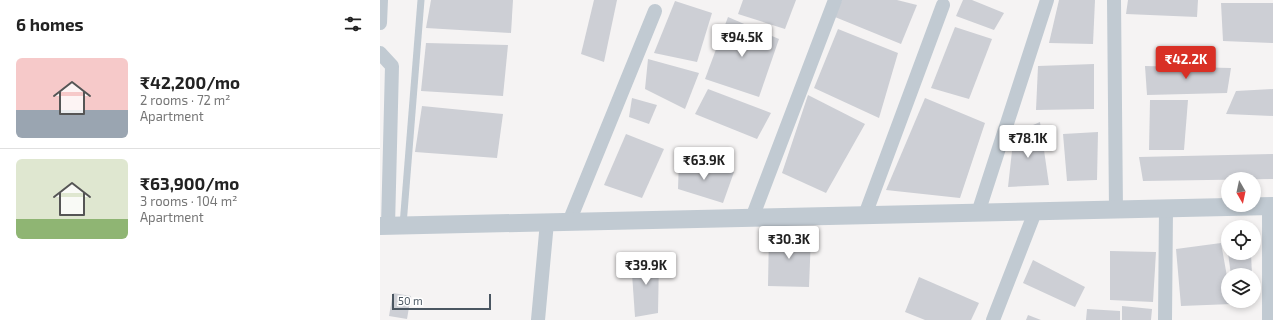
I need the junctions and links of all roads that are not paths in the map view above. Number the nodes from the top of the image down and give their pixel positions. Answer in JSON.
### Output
{"nodes":[{"id":1,"x":382,"y":0,"type":"edge"},
{"id":2,"x":421,"y":0,"type":"edge"},
{"id":3,"x":835,"y":0,"type":"edge"},
{"id":4,"x":1047,"y":0,"type":"edge"},
{"id":5,"x":1114,"y":0,"type":"edge"},
{"id":6,"x":943,"y":5,"type":"dead end"},
{"id":7,"x":655,"y":11,"type":"dead end"},
{"id":8,"x":380,"y":23,"type":"edge"},
{"id":9,"x":380,"y":53,"type":"edge"},
{"id":10,"x":1271,"y":207,"type":"edge"},
{"id":11,"x":1166,"y":209,"type":"junction"},
{"id":12,"x":1116,"y":210,"type":"junction"},
{"id":13,"x":1035,"y":212,"type":"junction"},
{"id":14,"x":978,"y":213,"type":"junction"},
{"id":15,"x":865,"y":216,"type":"junction"},
{"id":16,"x":752,"y":218,"type":"junction"},
{"id":17,"x":547,"y":222,"type":"junction"},
{"id":18,"x":569,"y":222,"type":"junction"},
{"id":19,"x":390,"y":226,"type":"edge"},
{"id":20,"x":538,"y":320,"type":"edge"},
{"id":21,"x":993,"y":320,"type":"edge"},
{"id":22,"x":1165,"y":320,"type":"edge"},
{"id":23,"x":1269,"y":320,"type":"edge"}],
"edges":[{"from":1,"to":8,"type":"street"},
{"from":2,"to":19,"type":"lane"},
{"from":3,"to":16,"type":"street"},
{"from":4,"to":14,"type":"street"},
{"from":5,"to":12,"type":"street"},
{"from":6,"to":15,"type":"street"},
{"from":7,"to":18,"type":"street"},
{"from":9,"to":19,"type":"street"},
{"from":10,"to":11,"type":"street"},
{"from":10,"to":23,"type":"street"},
{"from":11,"to":12,"type":"street"},
{"from":11,"to":22,"type":"street"},
{"from":12,"to":13,"type":"street"},
{"from":13,"to":14,"type":"street"},
{"from":13,"to":21,"type":"street"},
{"from":14,"to":15,"type":"street"},
{"from":15,"to":16,"type":"street"},
{"from":16,"to":18,"type":"street"},
{"from":17,"to":18,"type":"street"},
{"from":17,"to":19,"type":"street"},
{"from":17,"to":20,"type":"street"}]}
